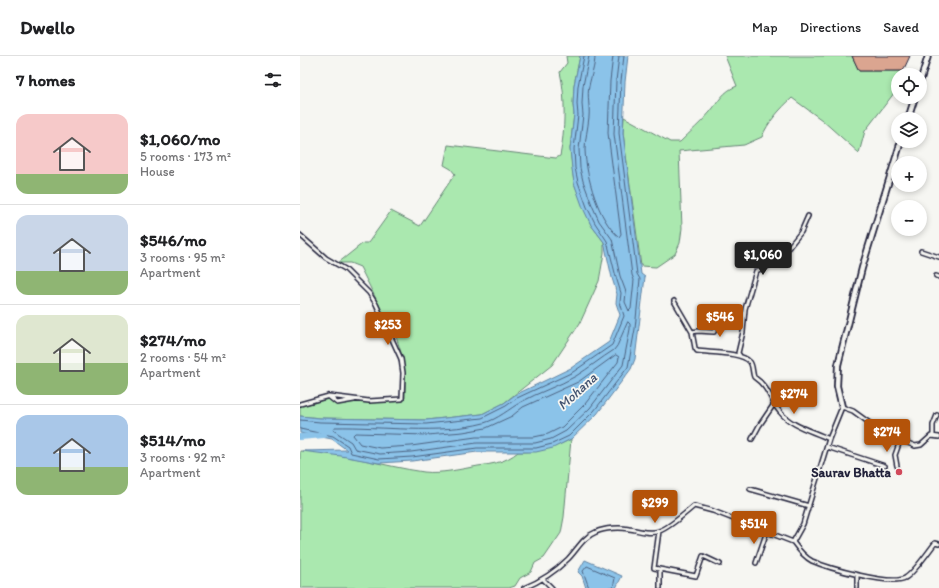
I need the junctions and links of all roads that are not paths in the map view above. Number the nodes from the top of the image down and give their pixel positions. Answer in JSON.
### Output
{"nodes":[{"id":1,"x":928,"y":56,"type":"edge"},
{"id":2,"x":924,"y":68,"type":"edge"},
{"id":3,"x":899,"y":148,"type":"edge"},
{"id":4,"x":808,"y":216,"type":"dead end"},
{"id":5,"x":300,"y":235,"type":"edge"},
{"id":6,"x":922,"y":251,"type":"dead end"},
{"id":7,"x":939,"y":257,"type":"edge"},
{"id":8,"x":674,"y":301,"type":"dead end"},
{"id":9,"x":720,"y":311,"type":"dead end"},
{"id":10,"x":692,"y":332,"type":"junction"},
{"id":11,"x":740,"y":356,"type":"junction"},
{"id":12,"x":328,"y":396,"type":"junction"},
{"id":13,"x":354,"y":400,"type":"junction"},
{"id":14,"x":300,"y":404,"type":"edge"},
{"id":15,"x":774,"y":404,"type":"junction"},
{"id":16,"x":842,"y":407,"type":"junction"},
{"id":17,"x":937,"y":415,"type":"dead end"},
{"id":18,"x":933,"y":436,"type":"junction"},
{"id":19,"x":939,"y":437,"type":"edge"},
{"id":20,"x":752,"y":439,"type":"dead end"},
{"id":21,"x":830,"y":439,"type":"junction"},
{"id":22,"x":900,"y":441,"type":"junction"},
{"id":23,"x":827,"y":447,"type":"junction"},
{"id":24,"x":885,"y":466,"type":"dead end"},
{"id":25,"x":897,"y":466,"type":"dead end"},
{"id":26,"x":750,"y":489,"type":"dead end"},
{"id":27,"x":809,"y":506,"type":"junction"},
{"id":28,"x":659,"y":531,"type":"junction"},
{"id":29,"x":767,"y":531,"type":"junction"},
{"id":30,"x":939,"y":539,"type":"edge"},
{"id":31,"x":793,"y":542,"type":"junction"},
{"id":32,"x":935,"y":543,"type":"junction"},
{"id":33,"x":939,"y":544,"type":"edge"},
{"id":34,"x":756,"y":563,"type":"dead end"},
{"id":35,"x":720,"y":564,"type":"dead end"},
{"id":36,"x":660,"y":570,"type":"junction"},
{"id":37,"x":857,"y":575,"type":"junction"},
{"id":38,"x":543,"y":579,"type":"junction"},
{"id":39,"x":524,"y":588,"type":"edge"},
{"id":40,"x":552,"y":588,"type":"edge"},
{"id":41,"x":660,"y":588,"type":"edge"},
{"id":42,"x":857,"y":588,"type":"edge"}],
"edges":[{"from":1,"to":2,"type":"main road"},
{"from":3,"to":16,"type":"main road"},
{"from":4,"to":11,"type":"street"},
{"from":5,"to":13,"type":"street"},
{"from":6,"to":7,"type":"street"},
{"from":8,"to":10,"type":"street"},
{"from":9,"to":10,"type":"street"},
{"from":10,"to":11,"type":"street"},
{"from":11,"to":15,"type":"street"},
{"from":12,"to":13,"type":"street"},
{"from":12,"to":13,"type":"street"},
{"from":12,"to":14,"type":"street"},
{"from":15,"to":20,"type":"street"},
{"from":15,"to":21,"type":"street"},
{"from":16,"to":21,"type":"street"},
{"from":16,"to":22,"type":"street"},
{"from":17,"to":18,"type":"street"},
{"from":18,"to":19,"type":"street"},
{"from":18,"to":22,"type":"street"},
{"from":21,"to":23,"type":"street"},
{"from":22,"to":25,"type":"street"},
{"from":23,"to":24,"type":"street"},
{"from":23,"to":27,"type":"street"},
{"from":26,"to":27,"type":"street"},
{"from":27,"to":31,"type":"street"},
{"from":28,"to":29,"type":"street"},
{"from":28,"to":36,"type":"street"},
{"from":28,"to":38,"type":"street"},
{"from":29,"to":31,"type":"street"},
{"from":29,"to":34,"type":"street"},
{"from":30,"to":32,"type":"street"},
{"from":31,"to":37,"type":"street"},
{"from":32,"to":33,"type":"street"},
{"from":32,"to":37,"type":"street"},
{"from":35,"to":36,"type":"street"},
{"from":36,"to":41,"type":"street"},
{"from":37,"to":42,"type":"street"},
{"from":38,"to":39,"type":"street"},
{"from":38,"to":40,"type":"street"}]}
